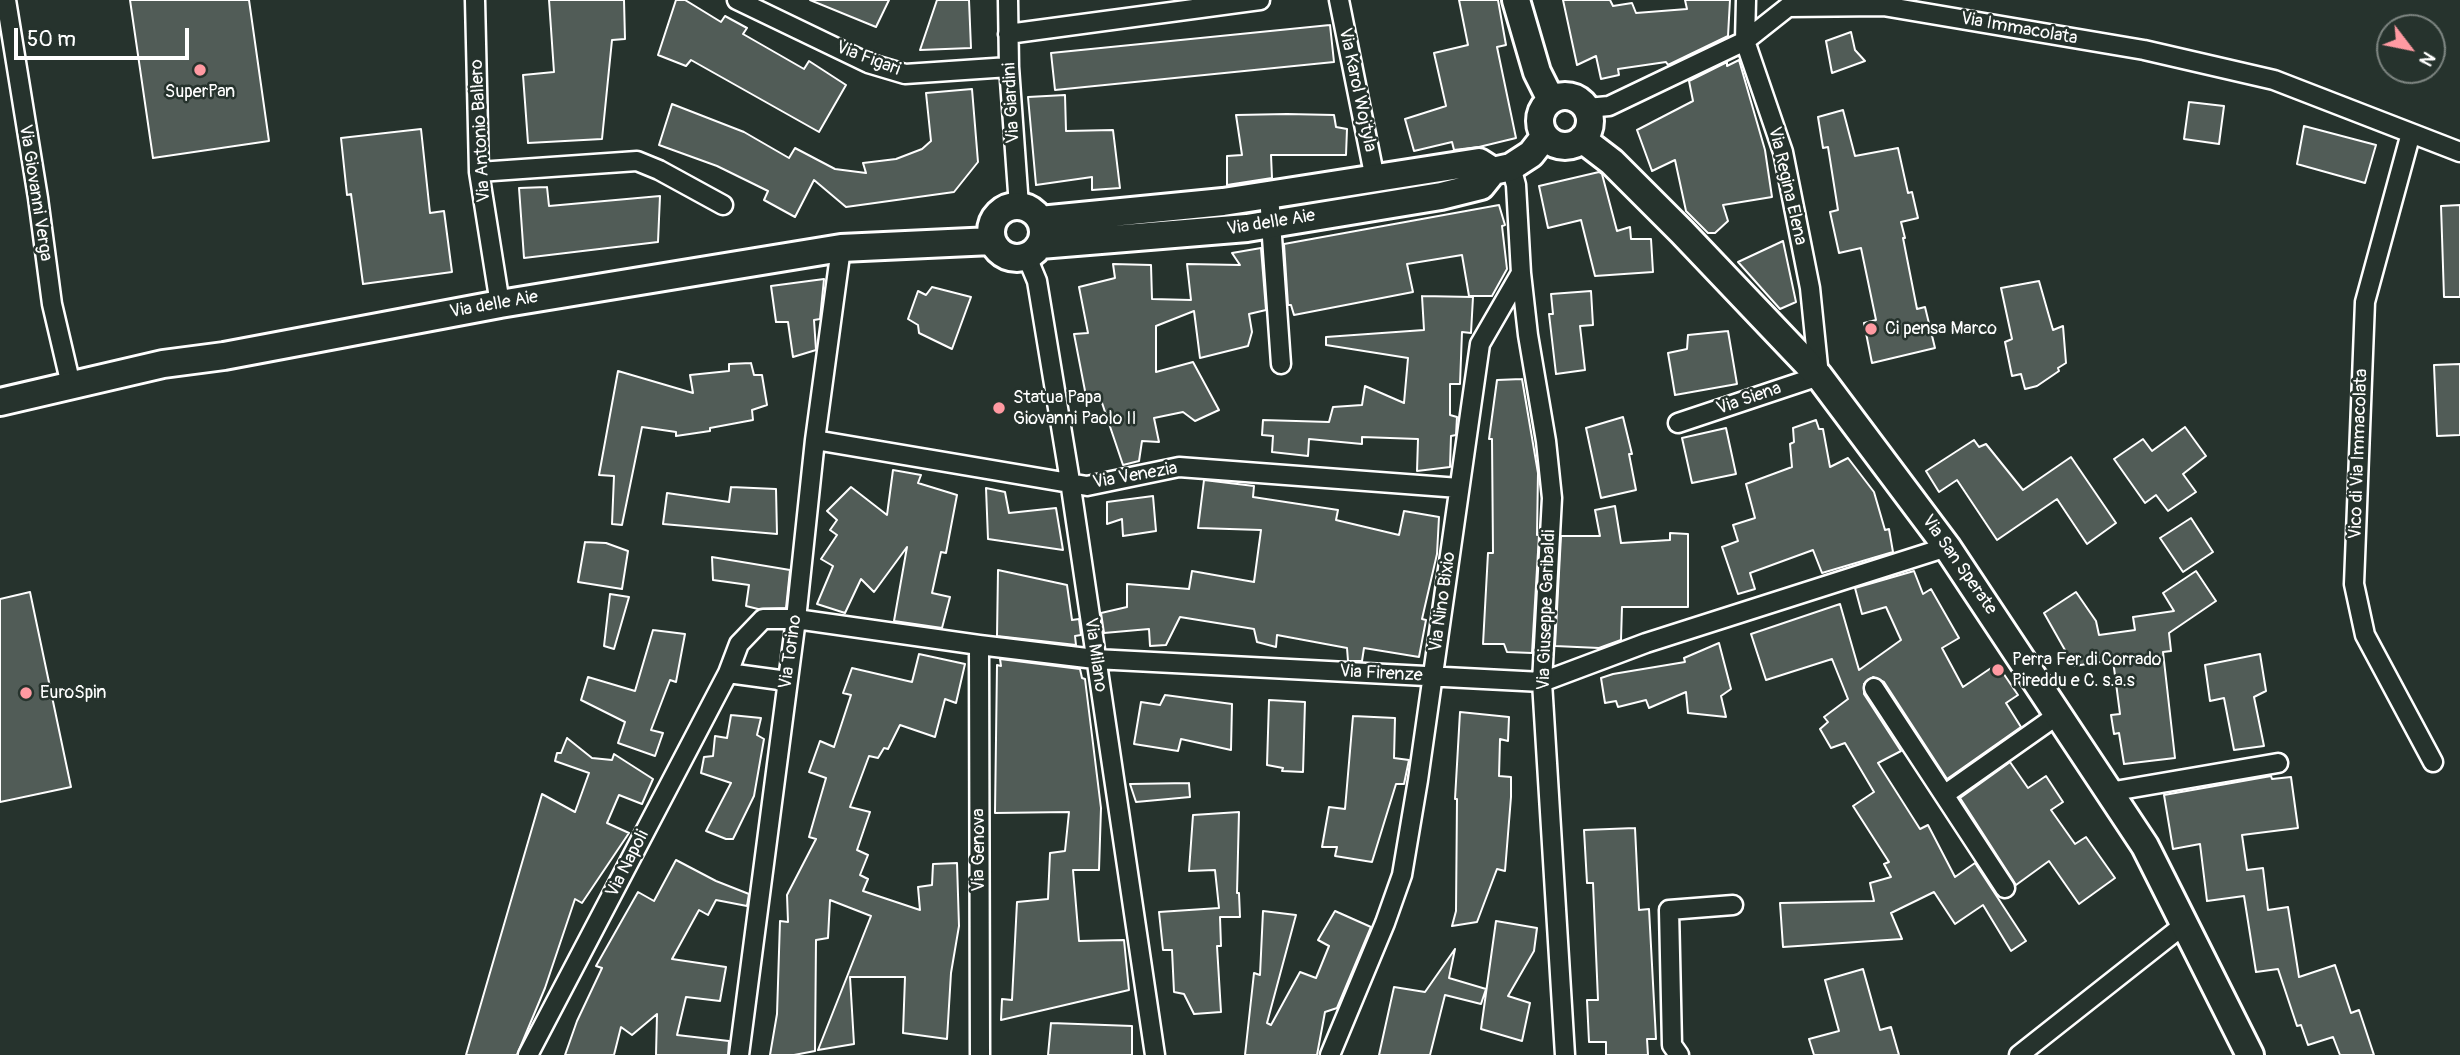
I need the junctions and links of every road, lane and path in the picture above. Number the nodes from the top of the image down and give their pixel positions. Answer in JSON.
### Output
{"nodes":[{"id":1,"x":6,"y":0,"type":"edge"},
{"id":2,"x":475,"y":0,"type":"edge"},
{"id":3,"x":737,"y":0,"type":"edge"},
{"id":4,"x":1007,"y":0,"type":"edge"},
{"id":5,"x":1260,"y":0,"type":"edge"},
{"id":6,"x":1339,"y":0,"type":"edge"},
{"id":7,"x":1516,"y":0,"type":"edge"},
{"id":8,"x":1746,"y":0,"type":"edge"},
{"id":9,"x":1008,"y":34,"type":"junction"},
{"id":10,"x":1745,"y":41,"type":"junction"},
{"id":11,"x":1009,"y":67,"type":"junction"},
{"id":12,"x":1551,"y":100,"type":"junction"},
{"id":13,"x":1587,"y":108,"type":"junction"},
{"id":14,"x":2411,"y":133,"type":"junction"},
{"id":15,"x":1545,"y":136,"type":"junction"},
{"id":16,"x":1582,"y":139,"type":"junction"},
{"id":17,"x":2460,"y":152,"type":"edge"},
{"id":18,"x":1502,"y":169,"type":"junction"},
{"id":19,"x":480,"y":172,"type":"junction"},
{"id":20,"x":1375,"y":179,"type":"junction"},
{"id":21,"x":1269,"y":195,"type":"junction"},
{"id":22,"x":723,"y":205,"type":"dead end"},
{"id":23,"x":1270,"y":224,"type":"junction"},
{"id":24,"x":1032,"y":232,"type":"junction"},
{"id":25,"x":992,"y":241,"type":"junction"},
{"id":26,"x":841,"y":248,"type":"junction"},
{"id":27,"x":1521,"y":273,"type":"junction"},
{"id":28,"x":500,"y":304,"type":"junction"},
{"id":29,"x":1281,"y":364,"type":"dead end"},
{"id":30,"x":1819,"y":376,"type":"junction"},
{"id":31,"x":71,"y":385,"type":"junction"},
{"id":32,"x":0,"y":402,"type":"edge"},
{"id":33,"x":1678,"y":423,"type":"dead end"},
{"id":34,"x":815,"y":440,"type":"junction"},
{"id":35,"x":1070,"y":481,"type":"junction"},
{"id":36,"x":1459,"y":488,"type":"junction"},
{"id":37,"x":1947,"y":547,"type":"junction"},
{"id":38,"x":796,"y":619,"type":"junction"},
{"id":39,"x":979,"y":646,"type":"junction"},
{"id":40,"x":1095,"y":659,"type":"junction"},
{"id":41,"x":728,"y":673,"type":"junction"},
{"id":42,"x":1432,"y":676,"type":"junction"},
{"id":43,"x":787,"y":681,"type":"junction"},
{"id":44,"x":1542,"y":682,"type":"junction"},
{"id":45,"x":1874,"y":688,"type":"dead end"},
{"id":46,"x":2059,"y":714,"type":"junction"},
{"id":47,"x":2433,"y":762,"type":"dead end"},
{"id":48,"x":2278,"y":763,"type":"dead end"},
{"id":49,"x":2109,"y":792,"type":"junction"},
{"id":50,"x":1944,"y":795,"type":"junction"},
{"id":51,"x":2005,"y":888,"type":"dead end"},
{"id":52,"x":1733,"y":905,"type":"dead end"},
{"id":53,"x":2185,"y":924,"type":"junction"},
{"id":54,"x":528,"y":1055,"type":"edge"},
{"id":55,"x":738,"y":1055,"type":"edge"},
{"id":56,"x":980,"y":1055,"type":"edge"},
{"id":57,"x":1155,"y":1055,"type":"edge"},
{"id":58,"x":1330,"y":1055,"type":"edge"},
{"id":59,"x":1565,"y":1055,"type":"edge"},
{"id":60,"x":1679,"y":1055,"type":"edge"},
{"id":61,"x":2018,"y":1055,"type":"edge"},
{"id":62,"x":2250,"y":1055,"type":"edge"}],
"edges":[{"from":1,"to":31,"type":"street","name":"Via Giovanni Verga"},
{"from":2,"to":19,"type":"street","name":"Via Antonio Ballero"},
{"from":3,"to":11,"type":"street","name":"Via Figari"},
{"from":4,"to":9,"type":"street","name":"Via Giardini"},
{"from":5,"to":9,"type":"street"},
{"from":6,"to":20,"type":"street","name":"Via Karol Wojtyla"},
{"from":7,"to":12,"type":"street"},
{"from":8,"to":10,"type":"street","name":"Via Regina Elena"},
{"from":9,"to":11,"type":"street","name":"Via Giardini"},
{"from":10,"to":13,"type":"street","name":"Via Immacolata"},
{"from":10,"to":14,"type":"street","name":"Via Immacolata"},
{"from":10,"to":30,"type":"street","name":"Via Regina Elena"},
{"from":11,"to":24,"type":"street","name":"Via Giardini"},
{"from":12,"to":13,"type":"street"},
{"from":12,"to":15,"type":"street"},
{"from":13,"to":16,"type":"street"},
{"from":14,"to":17,"type":"street","name":"Via Immacolata"},
{"from":14,"to":47,"type":"street","name":"Vico di Via Immacolata"},
{"from":15,"to":16,"type":"street"},
{"from":15,"to":18,"type":"street","name":"Via delle Aie"},
{"from":16,"to":30,"type":"street","name":"Via San Sperate"},
{"from":18,"to":20,"type":"street","name":"Via delle Aie"},
{"from":18,"to":23,"type":"street","name":"Via delle Aie"},
{"from":18,"to":27,"type":"street","name":"Via Giuseppe Garibaldi"},
{"from":19,"to":22,"type":"street"},
{"from":19,"to":28,"type":"street","name":"Via Antonio Ballero"},
{"from":20,"to":21,"type":"street","name":"Via delle Aie"},
{"from":21,"to":23,"type":"street"},
{"from":21,"to":24,"type":"street","name":"Via delle Aie"},
{"from":23,"to":24,"type":"street","name":"Via delle Aie"},
{"from":23,"to":29,"type":"street"},
{"from":24,"to":25,"type":"street"},
{"from":24,"to":25,"type":"street"},
{"from":24,"to":35,"type":"street","name":"Via Milano"},
{"from":25,"to":26,"type":"street","name":"Via delle Aie"},
{"from":26,"to":28,"type":"street","name":"Via delle Aie"},
{"from":26,"to":34,"type":"street","name":"Via Torino"},
{"from":27,"to":36,"type":"street","name":"Via Nino Bixio"},
{"from":27,"to":44,"type":"street","name":"Via Giuseppe Garibaldi"},
{"from":28,"to":31,"type":"street","name":"Via delle Aie"},
{"from":30,"to":33,"type":"street","name":"Via Siena"},
{"from":30,"to":37,"type":"street","name":"Via San Sperate"},
{"from":31,"to":32,"type":"street","name":"Via delle Aie"},
{"from":34,"to":35,"type":"street","name":"Via Venezia"},
{"from":34,"to":38,"type":"street","name":"Via Torino"},
{"from":35,"to":36,"type":"street","name":"Via Venezia"},
{"from":35,"to":40,"type":"street","name":"Via Milano"},
{"from":36,"to":42,"type":"street","name":"Via Nino Bixio"},
{"from":37,"to":44,"type":"street","name":"Via Firenze"},
{"from":37,"to":46,"type":"street","name":"Via San Sperate"},
{"from":38,"to":39,"type":"street","name":"Via Firenze"},
{"from":38,"to":41,"type":"street","name":"Via Napoli"},
{"from":38,"to":43,"type":"street","name":"Via Torino"},
{"from":39,"to":40,"type":"street","name":"Via Firenze"},
{"from":39,"to":56,"type":"street","name":"Via Genova"},
{"from":40,"to":42,"type":"street","name":"Via Firenze"},
{"from":40,"to":57,"type":"street","name":"Via Milano"},
{"from":41,"to":43,"type":"street"},
{"from":41,"to":54,"type":"street","name":"Via Napoli"},
{"from":42,"to":44,"type":"street","name":"Via Firenze"},
{"from":42,"to":58,"type":"street","name":"Via Nino Bixio"},
{"from":43,"to":55,"type":"street","name":"Via Torino"},
{"from":44,"to":59,"type":"street","name":"Via Giuseppe Garibaldi"},
{"from":45,"to":50,"type":"street"},
{"from":46,"to":49,"type":"street","name":"Via San Sperate"},
{"from":46,"to":50,"type":"street"},
{"from":48,"to":49,"type":"street"},
{"from":49,"to":53,"type":"street","name":"Via San Sperate"},
{"from":50,"to":51,"type":"street"},
{"from":52,"to":60,"type":"street"},
{"from":53,"to":61,"type":"street"},
{"from":53,"to":62,"type":"street","name":"Via San Sperate"}]}
